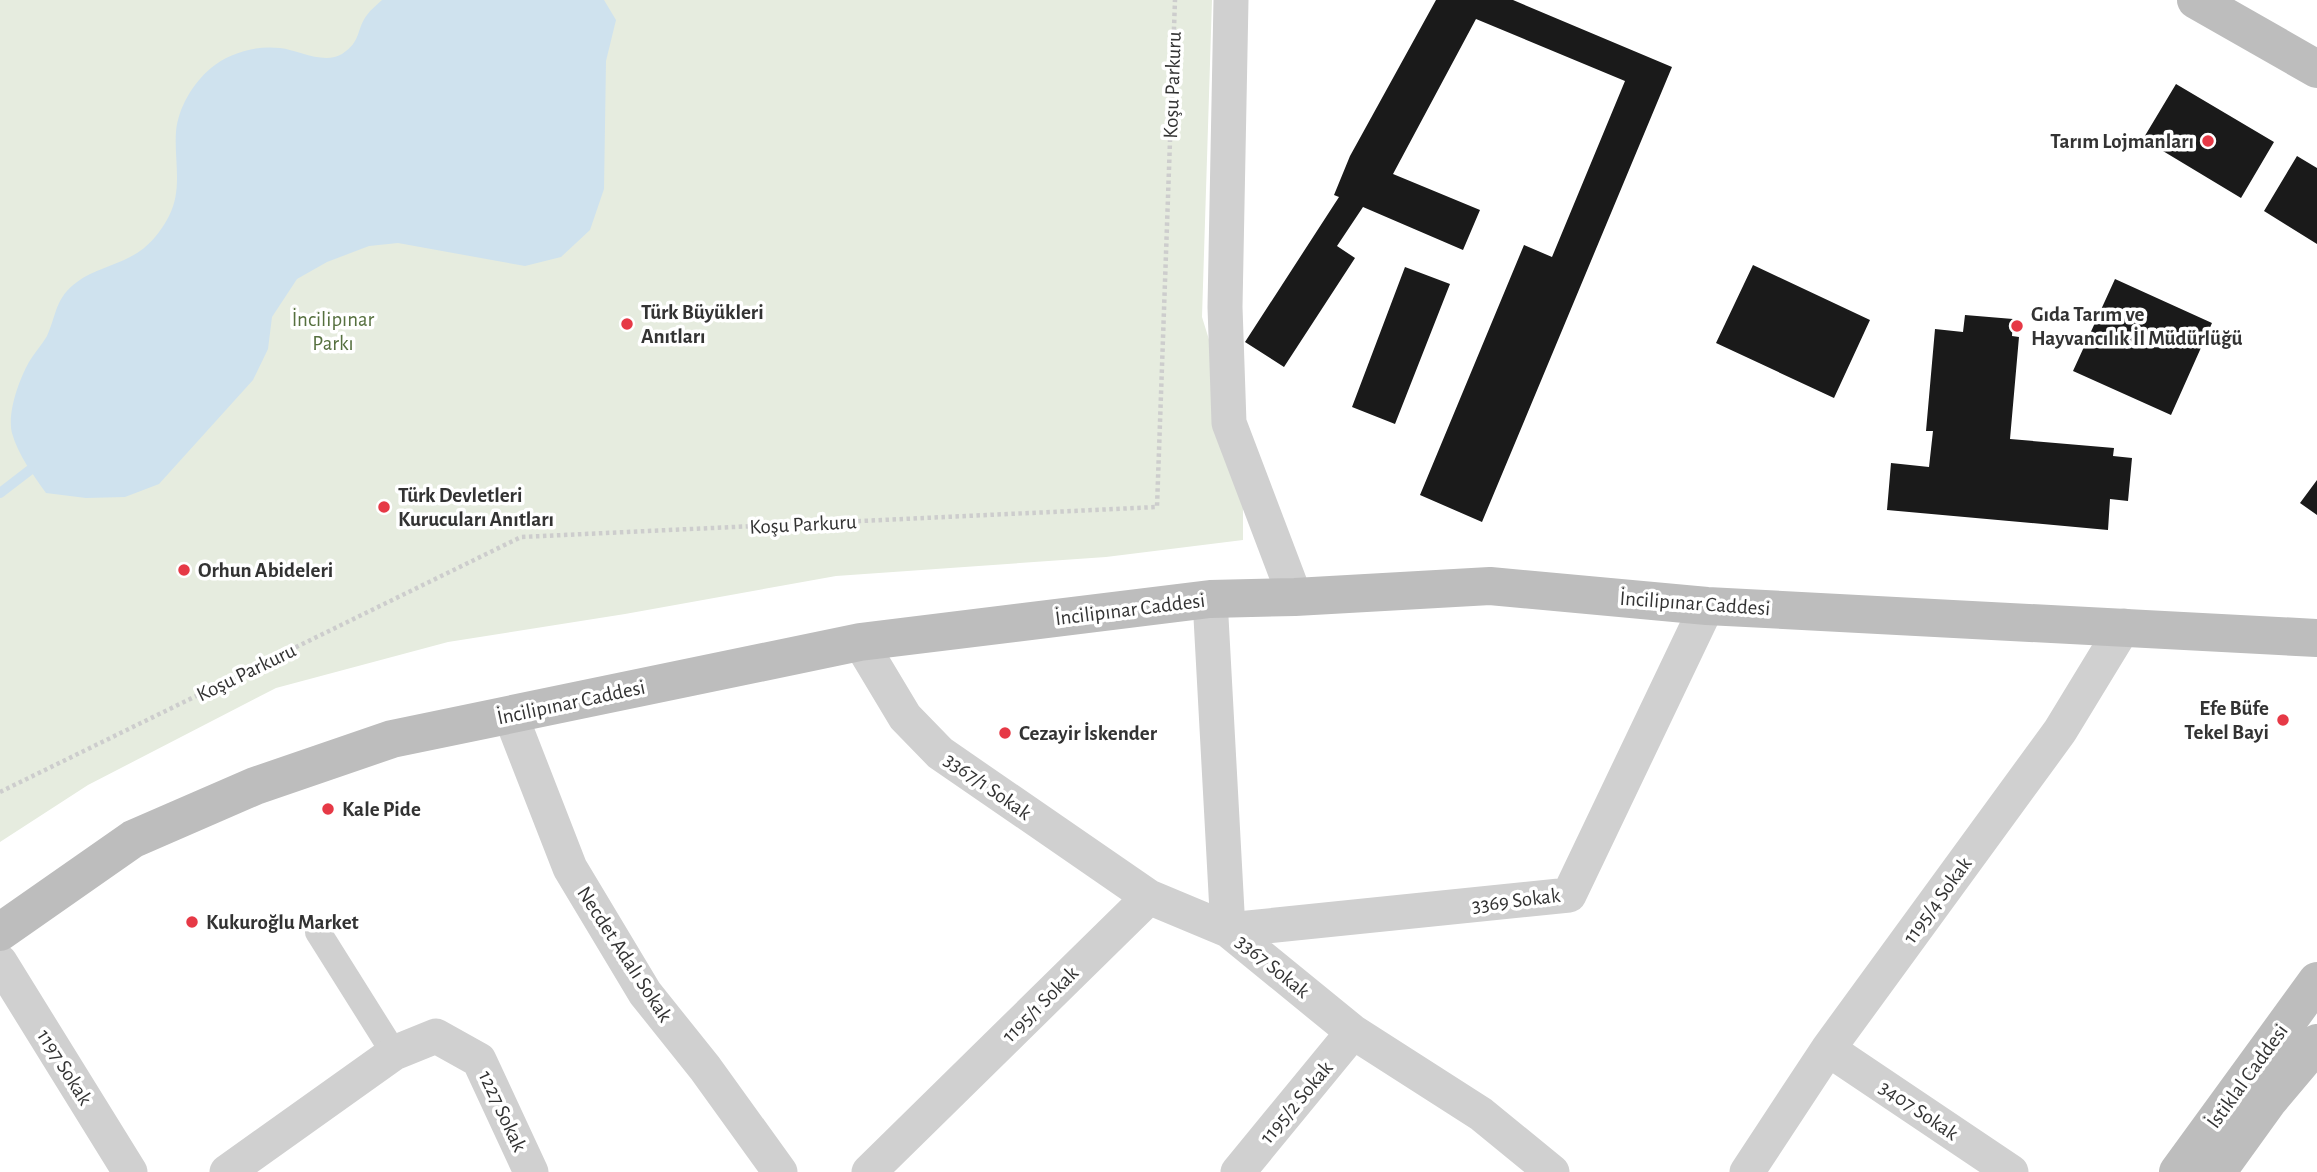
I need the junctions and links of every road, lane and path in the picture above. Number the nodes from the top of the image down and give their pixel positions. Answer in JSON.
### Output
{"nodes":[{"id":1,"x":1175,"y":0,"type":"edge"},
{"id":2,"x":1231,"y":0,"type":"edge"},
{"id":3,"x":2196,"y":0,"type":"edge"},
{"id":4,"x":2317,"y":69,"type":"edge"},
{"id":5,"x":1295,"y":597,"type":"junction"},
{"id":6,"x":1210,"y":599,"type":"junction"},
{"id":7,"x":1707,"y":606,"type":"junction"},
{"id":8,"x":2124,"y":626,"type":"junction"},
{"id":9,"x":2317,"y":638,"type":"edge"},
{"id":10,"x":860,"y":642,"type":"junction"},
{"id":11,"x":510,"y":714,"type":"junction"},
{"id":12,"x":0,"y":792,"type":"edge"},
{"id":13,"x":1149,"y":897,"type":"junction"},
{"id":14,"x":1228,"y":930,"type":"junction"},
{"id":15,"x":0,"y":932,"type":"edge"},
{"id":16,"x":318,"y":932,"type":"dead end"},
{"id":17,"x":0,"y":962,"type":"edge"},
{"id":18,"x":2317,"y":981,"type":"edge"},
{"id":19,"x":1353,"y":1032,"type":"junction"},
{"id":20,"x":2317,"y":1043,"type":"edge"},
{"id":21,"x":1828,"y":1049,"type":"junction"},
{"id":22,"x":394,"y":1052,"type":"junction"},
{"id":23,"x":130,"y":1172,"type":"edge"},
{"id":24,"x":227,"y":1172,"type":"edge"},
{"id":25,"x":531,"y":1172,"type":"edge"},
{"id":26,"x":780,"y":1172,"type":"edge"},
{"id":27,"x":869,"y":1172,"type":"edge"},
{"id":28,"x":1238,"y":1172,"type":"edge"},
{"id":29,"x":1552,"y":1172,"type":"edge"},
{"id":30,"x":1747,"y":1172,"type":"edge"},
{"id":31,"x":2011,"y":1172,"type":"edge"},
{"id":32,"x":2178,"y":1172,"type":"edge"},
{"id":33,"x":2217,"y":1172,"type":"edge"}],
"edges":[{"from":1,"to":12,"type":"path","name":"Koşu Parkuru"},
{"from":2,"to":5,"type":"street"},
{"from":3,"to":4,"type":"main road"},
{"from":5,"to":6,"type":"main road","name":"İncilipınar Caddesi"},
{"from":5,"to":7,"type":"main road","name":"İncilipınar Caddesi"},
{"from":6,"to":10,"type":"main road","name":"İncilipınar Caddesi"},
{"from":6,"to":14,"type":"street","name":"3367 Sokak"},
{"from":7,"to":8,"type":"main road","name":"İncilipınar Caddesi"},
{"from":7,"to":14,"type":"street","name":"3369 Sokak"},
{"from":8,"to":9,"type":"main road","name":"İncilipınar Caddesi"},
{"from":8,"to":21,"type":"street","name":"1195/4 Sokak"},
{"from":10,"to":11,"type":"main road","name":"İncilipınar Caddesi"},
{"from":10,"to":13,"type":"street","name":"3367/1 Sokak"},
{"from":11,"to":15,"type":"main road","name":"İncilipınar Caddesi"},
{"from":11,"to":26,"type":"street","name":"Necdet Adalı Sokak"},
{"from":13,"to":14,"type":"street"},
{"from":13,"to":27,"type":"street","name":"1195/1 Sokak"},
{"from":14,"to":19,"type":"street","name":"3367 Sokak"},
{"from":16,"to":22,"type":"street"},
{"from":17,"to":23,"type":"street","name":"1197 Sokak"},
{"from":18,"to":32,"type":"main road","name":"İstiklal Caddesi"},
{"from":19,"to":28,"type":"street","name":"1195/2 Sokak"},
{"from":19,"to":29,"type":"street","name":"3367 Sokak"},
{"from":20,"to":33,"type":"main road"},
{"from":21,"to":30,"type":"street","name":"1195/4 Sokak"},
{"from":21,"to":31,"type":"street","name":"3407 Sokak"},
{"from":22,"to":24,"type":"street","name":"1227 Sokak"},
{"from":22,"to":25,"type":"street","name":"1227 Sokak"}]}
